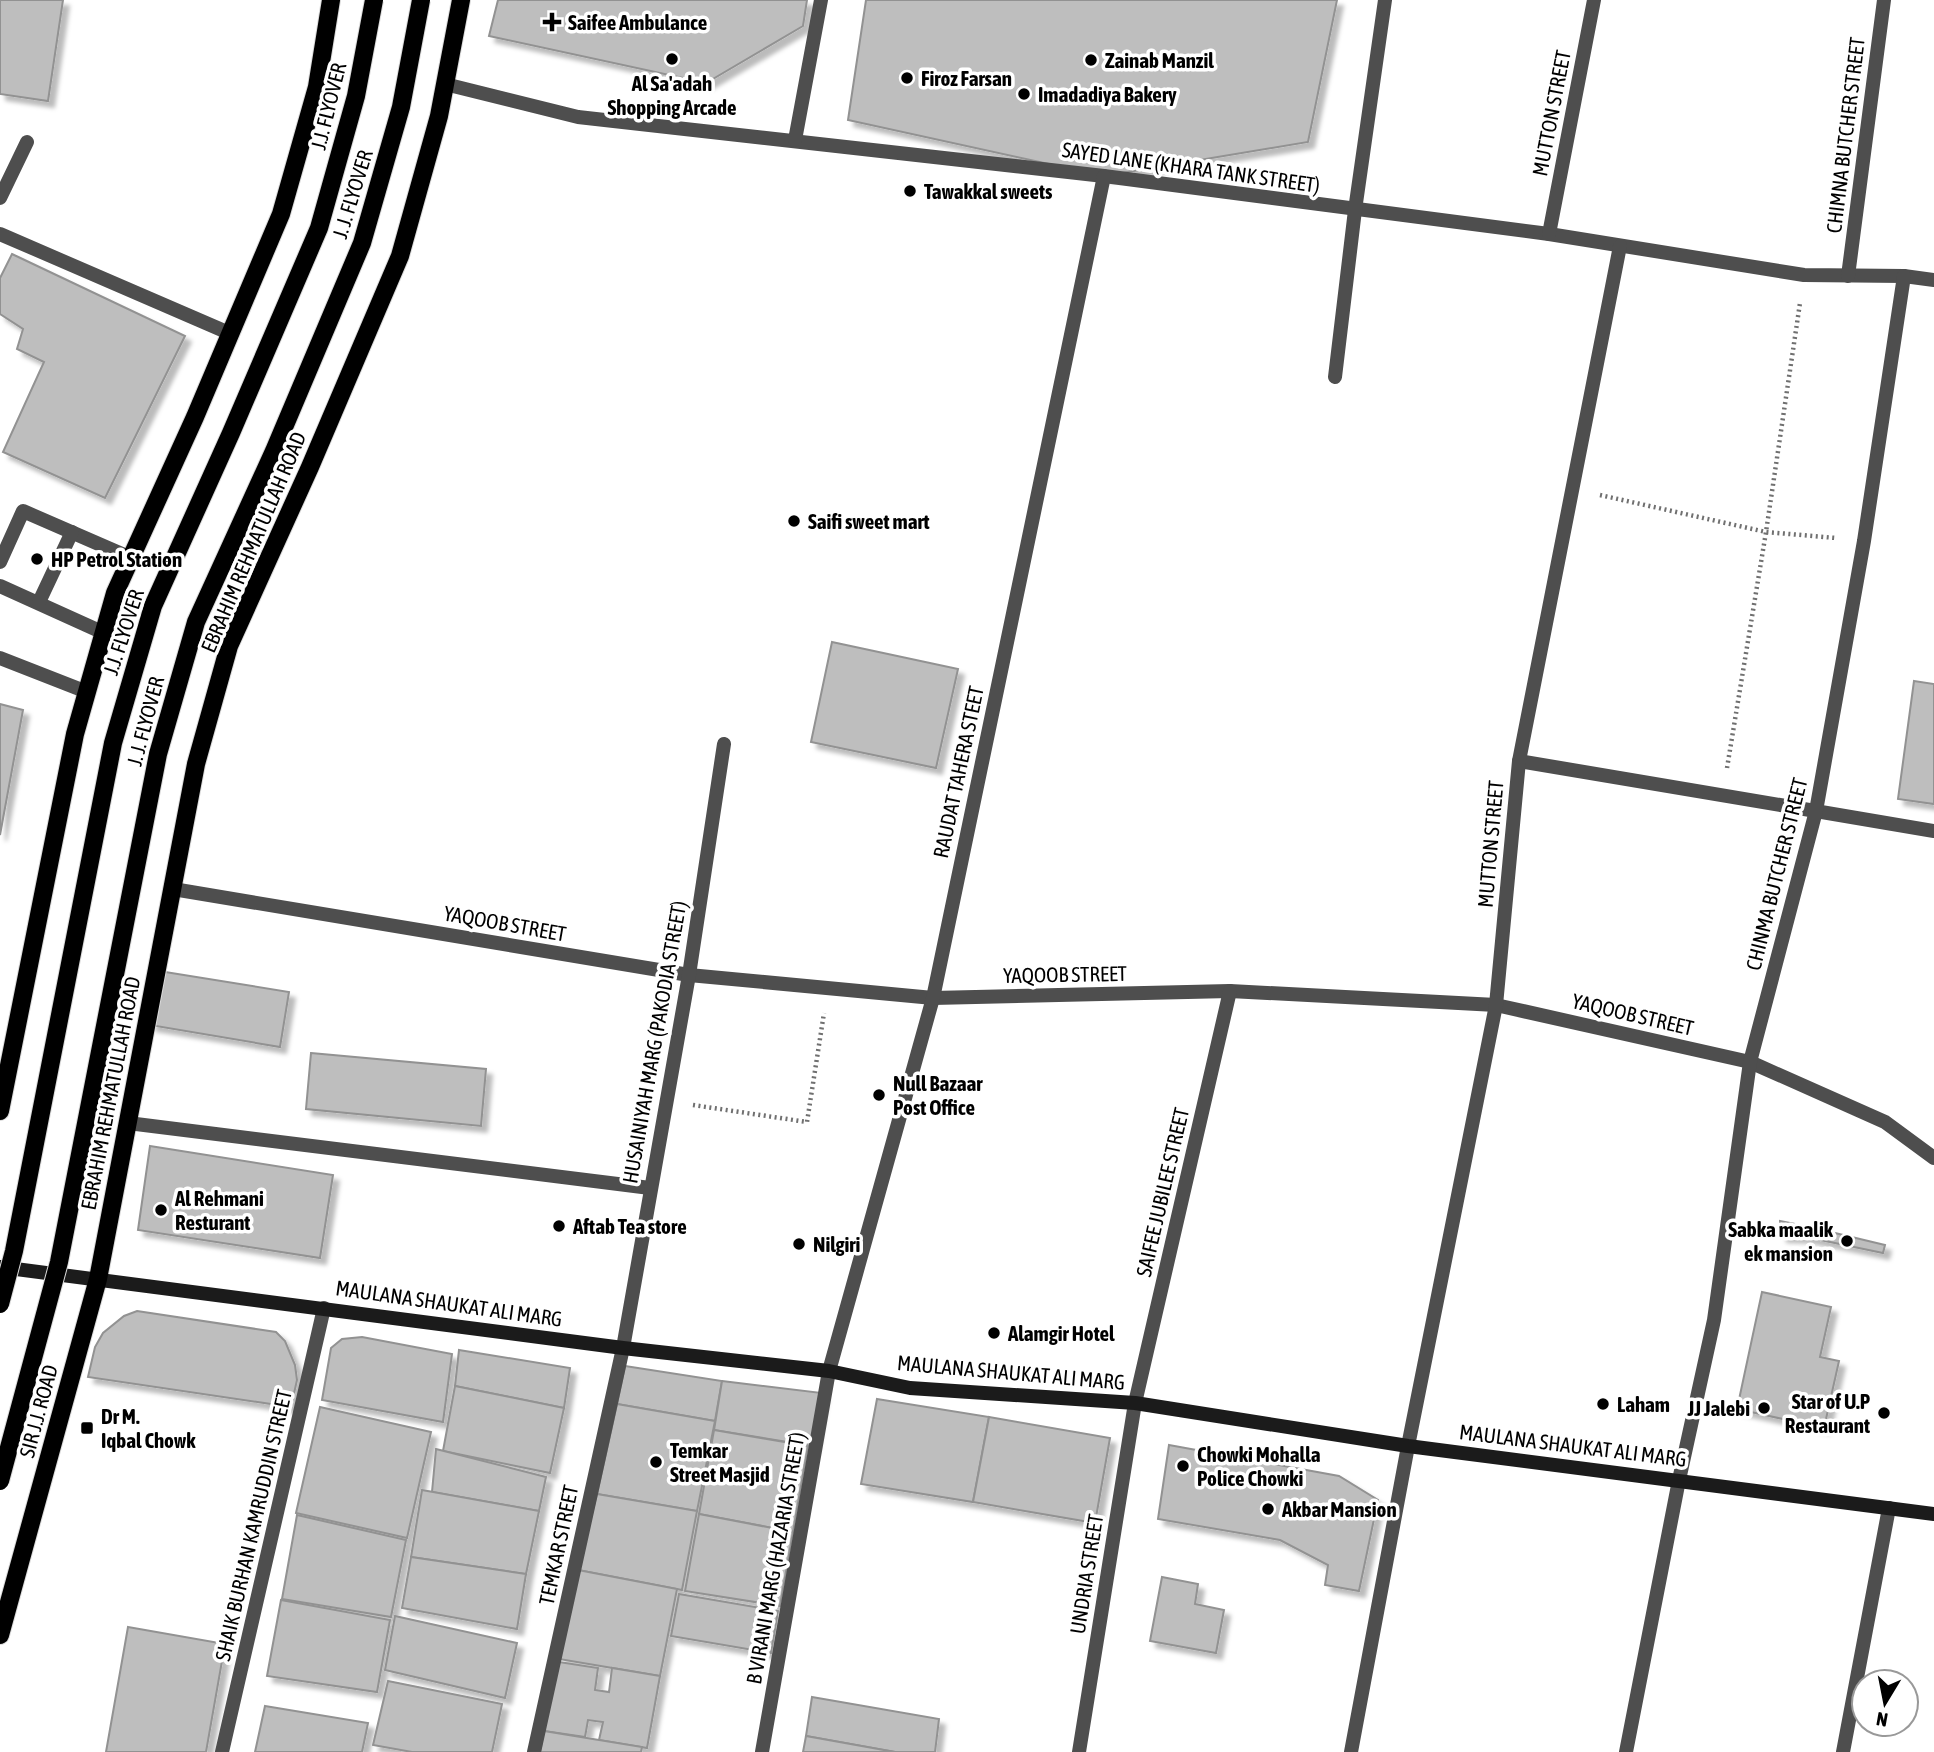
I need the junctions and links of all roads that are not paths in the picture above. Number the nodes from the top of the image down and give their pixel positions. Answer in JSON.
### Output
{"nodes":[{"id":1,"x":331,"y":0,"type":"edge"},
{"id":2,"x":374,"y":0,"type":"edge"},
{"id":3,"x":421,"y":0,"type":"edge"},
{"id":4,"x":461,"y":0,"type":"edge"},
{"id":5,"x":821,"y":0,"type":"edge"},
{"id":6,"x":1385,"y":0,"type":"edge"},
{"id":7,"x":1594,"y":0,"type":"edge"},
{"id":8,"x":1884,"y":0,"type":"edge"},
{"id":9,"x":445,"y":84,"type":"junction"},
{"id":10,"x":795,"y":141,"type":"junction"},
{"id":11,"x":27,"y":142,"type":"dead end"},
{"id":12,"x":1104,"y":176,"type":"junction"},
{"id":13,"x":0,"y":198,"type":"edge"},
{"id":14,"x":1355,"y":210,"type":"junction"},
{"id":15,"x":0,"y":234,"type":"edge"},
{"id":16,"x":1549,"y":234,"type":"junction"},
{"id":17,"x":1620,"y":246,"type":"junction"},
{"id":18,"x":1848,"y":276,"type":"junction"},
{"id":19,"x":1904,"y":276,"type":"junction"},
{"id":20,"x":1934,"y":280,"type":"edge"},
{"id":21,"x":229,"y":333,"type":"junction"},
{"id":22,"x":1335,"y":377,"type":"dead end"},
{"id":23,"x":72,"y":532,"type":"junction"},
{"id":24,"x":131,"y":558,"type":"junction"},
{"id":25,"x":0,"y":562,"type":"edge"},
{"id":26,"x":0,"y":586,"type":"edge"},
{"id":27,"x":39,"y":602,"type":"junction"},
{"id":28,"x":104,"y":633,"type":"junction"},
{"id":29,"x":0,"y":658,"type":"edge"},
{"id":30,"x":87,"y":692,"type":"junction"},
{"id":31,"x":724,"y":744,"type":"dead end"},
{"id":32,"x":1519,"y":761,"type":"junction"},
{"id":33,"x":1816,"y":811,"type":"junction"},
{"id":34,"x":1934,"y":831,"type":"edge"},
{"id":35,"x":173,"y":889,"type":"junction"},
{"id":36,"x":689,"y":975,"type":"junction"},
{"id":37,"x":1230,"y":990,"type":"junction"},
{"id":38,"x":933,"y":998,"type":"junction"},
{"id":39,"x":1496,"y":1005,"type":"junction"},
{"id":40,"x":1750,"y":1062,"type":"junction"},
{"id":41,"x":0,"y":1111,"type":"edge"},
{"id":42,"x":128,"y":1123,"type":"junction"},
{"id":43,"x":1934,"y":1158,"type":"edge"},
{"id":44,"x":650,"y":1188,"type":"junction"},
{"id":45,"x":0,"y":1266,"type":"edge"},
{"id":46,"x":97,"y":1279,"type":"junction"},
{"id":47,"x":0,"y":1304,"type":"edge"},
{"id":48,"x":324,"y":1308,"type":"junction"},
{"id":49,"x":623,"y":1348,"type":"junction"},
{"id":50,"x":829,"y":1371,"type":"junction"},
{"id":51,"x":1135,"y":1403,"type":"junction"},
{"id":52,"x":1408,"y":1446,"type":"junction"},
{"id":53,"x":1679,"y":1480,"type":"junction"},
{"id":54,"x":0,"y":1481,"type":"edge"},
{"id":55,"x":1889,"y":1508,"type":"junction"},
{"id":56,"x":1934,"y":1514,"type":"edge"},
{"id":57,"x":0,"y":1635,"type":"edge"},
{"id":58,"x":222,"y":1752,"type":"edge"},
{"id":59,"x":534,"y":1752,"type":"edge"},
{"id":60,"x":762,"y":1752,"type":"edge"},
{"id":61,"x":1079,"y":1752,"type":"edge"},
{"id":62,"x":1351,"y":1752,"type":"edge"},
{"id":63,"x":1626,"y":1752,"type":"edge"},
{"id":64,"x":1843,"y":1752,"type":"edge"}],
"edges":[{"from":1,"to":21,"type":"main road"},
{"from":2,"to":47,"type":"main road","name":"J.J. FLYOVER","bridge":true},
{"from":3,"to":54,"type":"main road","name":"J. J. FLYOVER","bridge":true},
{"from":4,"to":9,"type":"main road","name":"EBRAHIM REHMATULLAH ROAD"},
{"from":5,"to":10,"type":"street"},
{"from":6,"to":14,"type":"street"},
{"from":7,"to":16,"type":"street","name":"MUTTON STREET"},
{"from":8,"to":18,"type":"street","name":"CHIMNA BUTCHER STREET"},
{"from":9,"to":10,"type":"street","name":"SAYED LANE (KHARA TANK STREET)"},
{"from":9,"to":35,"type":"main road","name":"EBRAHIM REHMATULLAH ROAD"},
{"from":10,"to":12,"type":"street","name":"SAYED LANE (KHARA TANK STREET)"},
{"from":11,"to":13,"type":"street"},
{"from":12,"to":14,"type":"street","name":"SAYED LANE (KHARA TANK STREET)"},
{"from":12,"to":38,"type":"street","name":"RAUDAT TAHERA STEET"},
{"from":14,"to":16,"type":"street","name":"SAYED LANE (KHARA TANK STREET)"},
{"from":14,"to":22,"type":"street"},
{"from":15,"to":21,"type":"street"},
{"from":16,"to":17,"type":"street","name":"SAYED LANE (KHARA TANK STREET)"},
{"from":17,"to":18,"type":"street","name":"SAYED LANE (KHARA TANK STREET)"},
{"from":17,"to":32,"type":"street","name":"MUTTON STREET"},
{"from":18,"to":19,"type":"street","name":"SAYED LANE (KHARA TANK STREET)"},
{"from":19,"to":20,"type":"street","name":"SAYED LANE (KHARA TANK STREET)"},
{"from":19,"to":33,"type":"street","name":"CHINMA BUTCHER STREET"},
{"from":21,"to":24,"type":"main road"},
{"from":23,"to":24,"type":"street"},
{"from":23,"to":25,"type":"street"},
{"from":23,"to":27,"type":"street"},
{"from":24,"to":28,"type":"main road"},
{"from":26,"to":27,"type":"street"},
{"from":27,"to":28,"type":"street"},
{"from":28,"to":30,"type":"main road"},
{"from":29,"to":30,"type":"street"},
{"from":30,"to":41,"type":"main road"},
{"from":31,"to":36,"type":"street","name":"HUSAINIYAH MARG (PAKODIA STREET)"},
{"from":32,"to":33,"type":"street"},
{"from":32,"to":39,"type":"street","name":"MUTTON STREET"},
{"from":33,"to":34,"type":"street"},
{"from":33,"to":40,"type":"street","name":"CHINMA BUTCHER STREET"},
{"from":35,"to":36,"type":"street","name":"YAQOOB STREET"},
{"from":35,"to":42,"type":"main road","name":"EBRAHIM REHMATULLAH ROAD"},
{"from":36,"to":38,"type":"street","name":"YAQOOB STREET"},
{"from":36,"to":44,"type":"street","name":"HUSAINIYAH MARG (PAKODIA STREET)"},
{"from":37,"to":38,"type":"street","name":"YAQOOB STREET"},
{"from":37,"to":39,"type":"street","name":"YAQOOB STREET"},
{"from":37,"to":51,"type":"street","name":"SAIFEE JUBILEE STREET"},
{"from":38,"to":50,"type":"street","name":"RAUDAT TAHERA STEET"},
{"from":39,"to":40,"type":"street","name":"YAQOOB STREET"},
{"from":39,"to":52,"type":"street","name":"MUTTON STREET"},
{"from":40,"to":43,"type":"street","name":"YAQOOB STREET"},
{"from":40,"to":53,"type":"street","name":"CHINMA BUTCHER STREET"},
{"from":42,"to":44,"type":"street"},
{"from":42,"to":46,"type":"main road","name":"EBRAHIM REHMATULLAH ROAD"},
{"from":44,"to":49,"type":"street","name":"HUSAINIYAH MARG (PAKODIA STREET)"},
{"from":45,"to":46,"type":"main road","name":"MAULANA SHAUKAT ALI MARG"},
{"from":46,"to":48,"type":"main road","name":"MAULANA SHAUKAT ALI MARG"},
{"from":46,"to":57,"type":"main road","name":"SIR J.J. ROAD"},
{"from":48,"to":49,"type":"main road","name":"MAULANA SHAUKAT ALI MARG"},
{"from":48,"to":58,"type":"street","name":"SHAIK BURHAN KAMRUDDIN STREET"},
{"from":49,"to":50,"type":"main road","name":"MAULANA SHAUKAT ALI MARG"},
{"from":49,"to":59,"type":"street","name":"TEMKAR STREET"},
{"from":50,"to":51,"type":"main road","name":"MAULANA SHAUKAT ALI MARG"},
{"from":50,"to":60,"type":"street","name":"B VIRANI MARG (HAZARIA STREET)"},
{"from":51,"to":52,"type":"main road","name":"MAULANA SHAUKAT ALI MARG"},
{"from":51,"to":61,"type":"street","name":"UNDRIA STREET"},
{"from":52,"to":53,"type":"main road","name":"MAULANA SHAUKAT ALI MARG"},
{"from":52,"to":62,"type":"street","name":"MUTTON STREET"},
{"from":53,"to":55,"type":"main road","name":"MAULANA SHAUKAT ALI MARG"},
{"from":53,"to":63,"type":"street","name":"CHINMA BUTCHER STREET"},
{"from":55,"to":56,"type":"main road","name":"MAULANA SHAUKAT ALI MARG"},
{"from":55,"to":64,"type":"street"}]}
